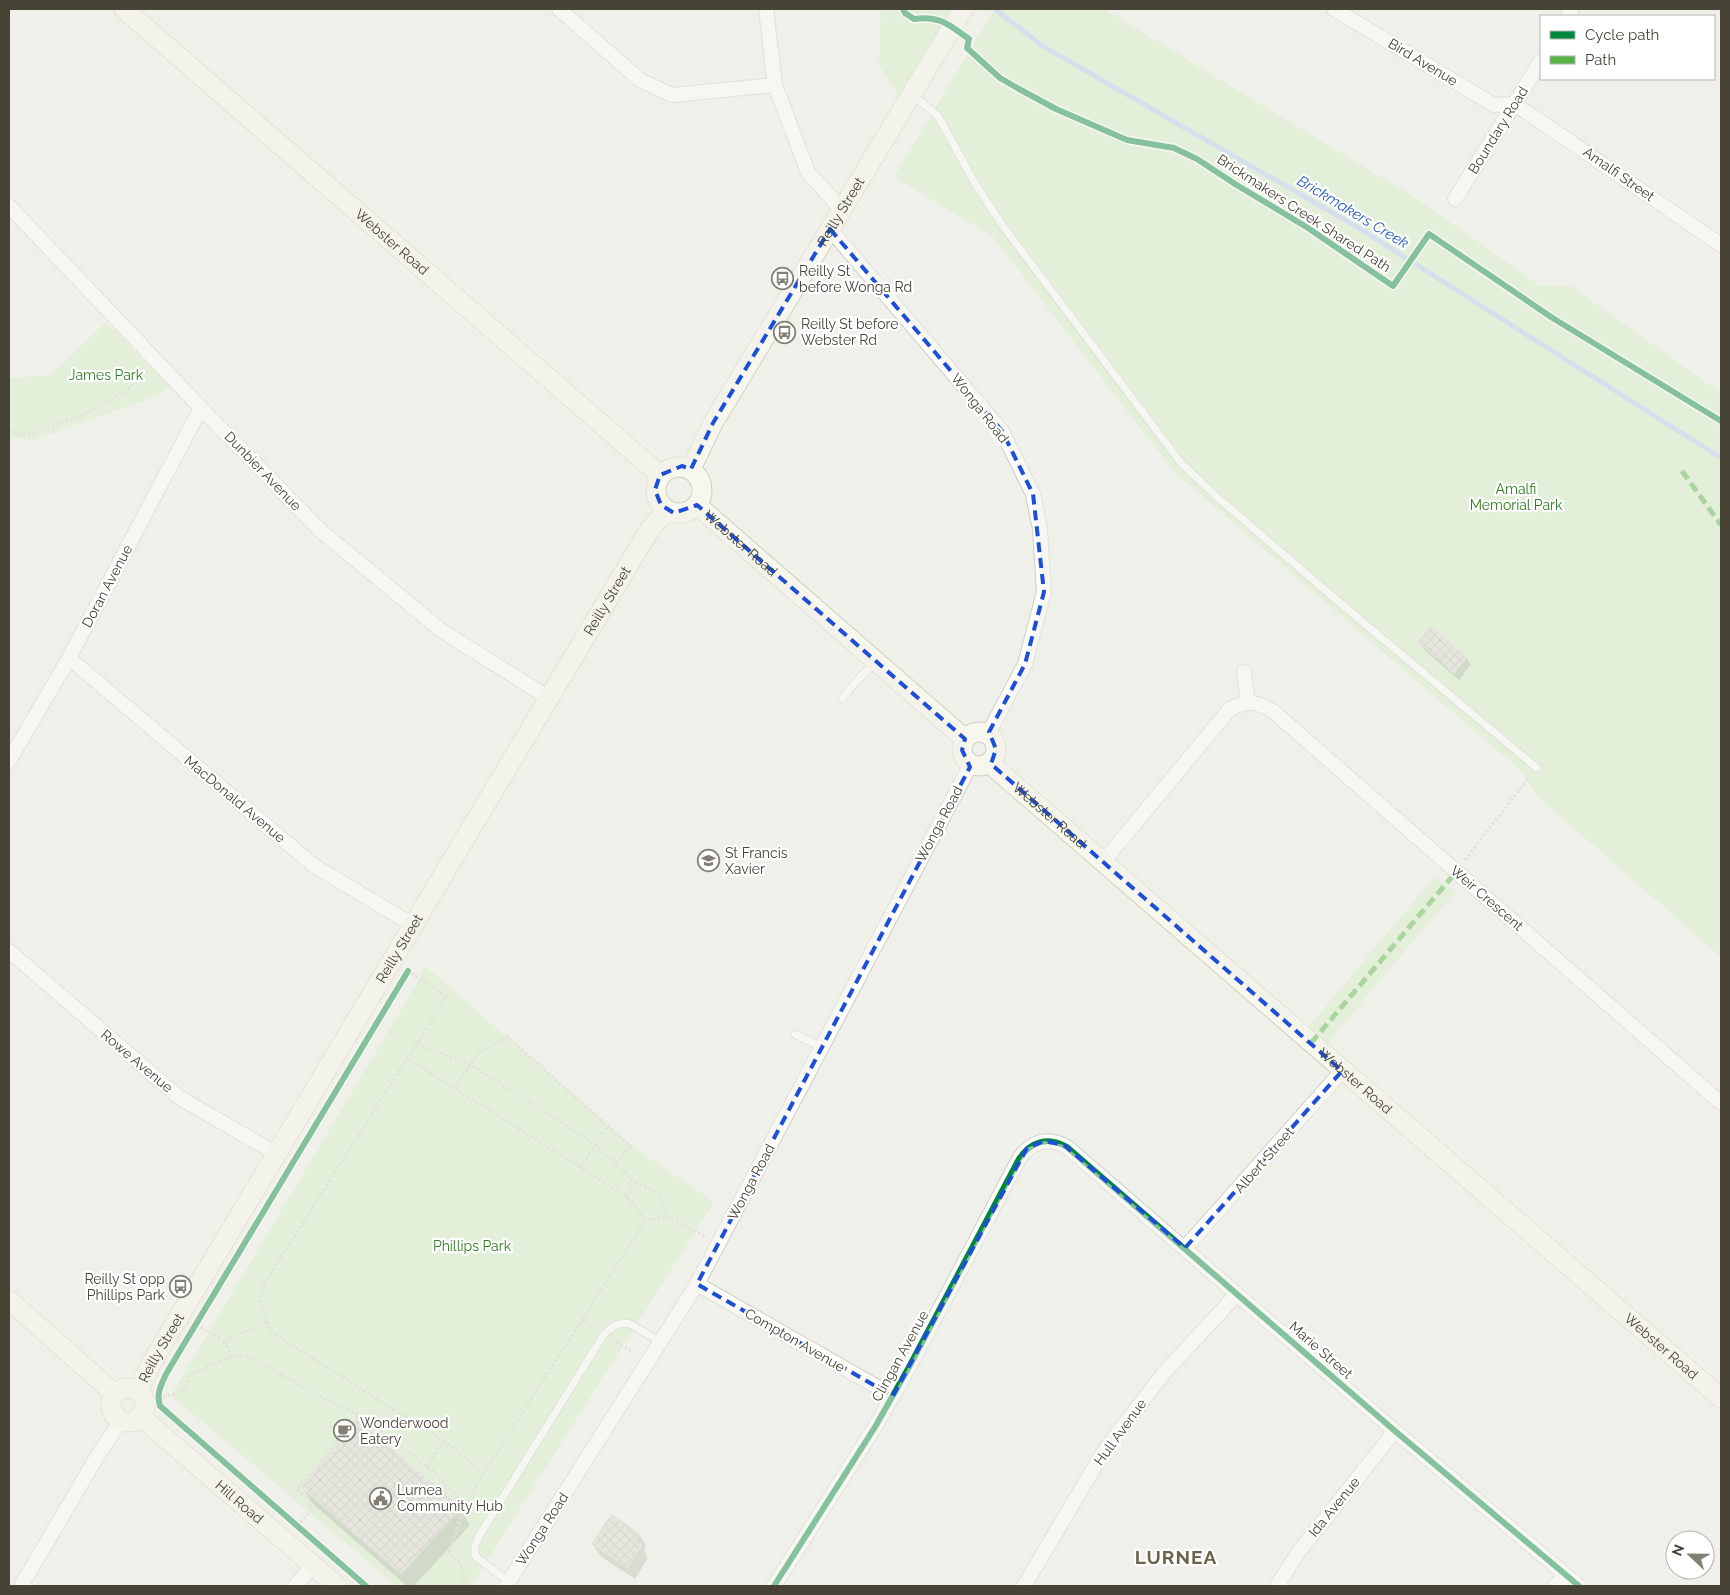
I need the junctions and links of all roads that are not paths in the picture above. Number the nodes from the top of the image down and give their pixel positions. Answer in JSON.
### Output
{"nodes":[{"id":1,"x":124,"y":9,"type":"edge"},
{"id":2,"x":559,"y":9,"type":"edge"},
{"id":3,"x":766,"y":9,"type":"edge"},
{"id":4,"x":1334,"y":9,"type":"edge"},
{"id":5,"x":961,"y":11,"type":"edge"},
{"id":6,"x":1540,"y":63,"type":"edge"},
{"id":7,"x":775,"y":85,"type":"junction"},
{"id":8,"x":911,"y":93,"type":"junction"},
{"id":9,"x":1515,"y":104,"type":"junction"},
{"id":10,"x":1455,"y":200,"type":"dead end"},
{"id":11,"x":9,"y":206,"type":"edge"},
{"id":12,"x":842,"y":210,"type":"junction"},
{"id":13,"x":830,"y":229,"type":"junction"},
{"id":14,"x":1721,"y":245,"type":"edge"},
{"id":15,"x":201,"y":408,"type":"junction"},
{"id":16,"x":690,"y":469,"type":"junction"},
{"id":17,"x":660,"y":476,"type":"junction"},
{"id":18,"x":697,"y":505,"type":"junction"},
{"id":19,"x":667,"y":510,"type":"junction"},
{"id":20,"x":68,"y":658,"type":"junction"},
{"id":21,"x":876,"y":661,"type":"junction"},
{"id":22,"x":1244,"y":672,"type":"dead end"},
{"id":23,"x":549,"y":698,"type":"junction"},
{"id":24,"x":842,"y":699,"type":"dead end"},
{"id":25,"x":1248,"y":702,"type":"junction"},
{"id":26,"x":988,"y":734,"type":"junction"},
{"id":27,"x":966,"y":739,"type":"junction"},
{"id":28,"x":9,"y":761,"type":"edge"},
{"id":29,"x":980,"y":764,"type":"junction"},
{"id":30,"x":1537,"y":768,"type":"road end"},
{"id":31,"x":1103,"y":862,"type":"junction"},
{"id":32,"x":413,"y":925,"type":"junction"},
{"id":33,"x":9,"y":951,"type":"edge"},
{"id":34,"x":795,"y":1034,"type":"dead end"},
{"id":35,"x":821,"y":1047,"type":"junction"},
{"id":36,"x":1342,"y":1071,"type":"junction"},
{"id":37,"x":1721,"y":1103,"type":"edge"},
{"id":38,"x":1044,"y":1141,"type":"joint"},
{"id":39,"x":277,"y":1154,"type":"junction"},
{"id":40,"x":1186,"y":1248,"type":"junction"},
{"id":41,"x":697,"y":1284,"type":"junction"},
{"id":42,"x":1237,"y":1294,"type":"junction"},
{"id":43,"x":9,"y":1300,"type":"edge"},
{"id":44,"x":661,"y":1342,"type":"junction"},
{"id":45,"x":138,"y":1391,"type":"junction"},
{"id":46,"x":116,"y":1394,"type":"junction"},
{"id":47,"x":893,"y":1396,"type":"junction"},
{"id":48,"x":1721,"y":1398,"type":"edge"},
{"id":49,"x":141,"y":1417,"type":"junction"},
{"id":50,"x":121,"y":1421,"type":"junction"},
{"id":51,"x":1395,"y":1431,"type":"junction"},
{"id":52,"x":313,"y":1565,"type":"junction"},
{"id":53,"x":1566,"y":1575,"type":"junction"},
{"id":54,"x":507,"y":1584,"type":"edge"},
{"id":55,"x":21,"y":1586,"type":"edge"},
{"id":56,"x":295,"y":1586,"type":"edge"},
{"id":57,"x":337,"y":1586,"type":"edge"},
{"id":58,"x":774,"y":1586,"type":"edge"},
{"id":59,"x":1024,"y":1586,"type":"edge"},
{"id":60,"x":1277,"y":1586,"type":"edge"},
{"id":61,"x":1555,"y":1586,"type":"edge"},
{"id":62,"x":1579,"y":1586,"type":"edge"}],
"edges":[{"from":1,"to":17,"type":"street","name":"Webster Road"},
{"from":2,"to":7,"type":"street"},
{"from":3,"to":7,"type":"street"},
{"from":4,"to":9,"type":"street","name":"Bird Avenue"},
{"from":5,"to":8,"type":"street","name":"Reilly Street"},
{"from":6,"to":9,"type":"street","name":"Boundary Road"},
{"from":7,"to":12,"type":"street"},
{"from":8,"to":12,"type":"street","name":"Reilly Street"},
{"from":8,"to":30,"type":"lane"},
{"from":9,"to":10,"type":"street","name":"Boundary Road"},
{"from":9,"to":14,"type":"street","name":"Amalfi Street"},
{"from":11,"to":15,"type":"street","name":"Dunbier Avenue"},
{"from":12,"to":13,"type":"street","name":"Reilly Street"},
{"from":13,"to":16,"type":"street","name":"Reilly Street"},
{"from":13,"to":26,"type":"street","name":"Wonga Road"},
{"from":15,"to":20,"type":"street","name":"Doran Avenue"},
{"from":15,"to":23,"type":"street","name":"Dunbier Avenue"},
{"from":16,"to":17,"type":"street"},
{"from":16,"to":18,"type":"street"},
{"from":17,"to":19,"type":"street"},
{"from":18,"to":19,"type":"street"},
{"from":18,"to":21,"type":"street","name":"Webster Road"},
{"from":19,"to":23,"type":"street","name":"Reilly Street"},
{"from":20,"to":28,"type":"street","name":"Doran Avenue"},
{"from":20,"to":32,"type":"street","name":"MacDonald Avenue"},
{"from":21,"to":24,"type":"lane"},
{"from":21,"to":27,"type":"street","name":"Webster Road"},
{"from":22,"to":25,"type":"street"},
{"from":23,"to":32,"type":"street","name":"Reilly Street"},
{"from":25,"to":31,"type":"street"},
{"from":25,"to":37,"type":"street","name":"Weir Crescent"},
{"from":26,"to":27,"type":"street"},
{"from":26,"to":29,"type":"street"},
{"from":27,"to":29,"type":"street"},
{"from":29,"to":31,"type":"street","name":"Webster Road"},
{"from":29,"to":35,"type":"street","name":"Wonga Road"},
{"from":31,"to":36,"type":"street","name":"Webster Road"},
{"from":32,"to":39,"type":"street","name":"Reilly Street"},
{"from":33,"to":39,"type":"street","name":"Rowe Avenue"},
{"from":34,"to":35,"type":"lane"},
{"from":35,"to":41,"type":"street","name":"Wonga Road"},
{"from":36,"to":40,"type":"street","name":"Albert Street"},
{"from":36,"to":48,"type":"street","name":"Webster Road"},
{"from":38,"to":40,"type":"street","name":"Marie Street"},
{"from":38,"to":47,"type":"street","name":"Clingan Avenue"},
{"from":39,"to":45,"type":"street","name":"Reilly Street"},
{"from":40,"to":42,"type":"street","name":"Marie Street"},
{"from":41,"to":44,"type":"street","name":"Wonga Road"},
{"from":41,"to":47,"type":"street","name":"Compton Avenue"},
{"from":42,"to":51,"type":"street","name":"Marie Street"},
{"from":42,"to":59,"type":"street","name":"Hull Avenue"},
{"from":43,"to":46,"type":"street"},
{"from":44,"to":54,"type":"street","name":"Wonga Road"},
{"from":44,"to":54,"type":"lane"},
{"from":45,"to":46,"type":"street"},
{"from":45,"to":49,"type":"street"},
{"from":46,"to":50,"type":"street"},
{"from":47,"to":58,"type":"street","name":"Clingan Avenue"},
{"from":49,"to":50,"type":"street"},
{"from":49,"to":52,"type":"street","name":"Hill Road"},
{"from":50,"to":55,"type":"street"},
{"from":51,"to":53,"type":"street","name":"Marie Street"},
{"from":51,"to":60,"type":"street","name":"Ida Avenue"},
{"from":52,"to":56,"type":"street"},
{"from":52,"to":57,"type":"street","name":"Hill Road"},
{"from":53,"to":61,"type":"street"},
{"from":53,"to":62,"type":"street","name":"Marie Street"}]}
